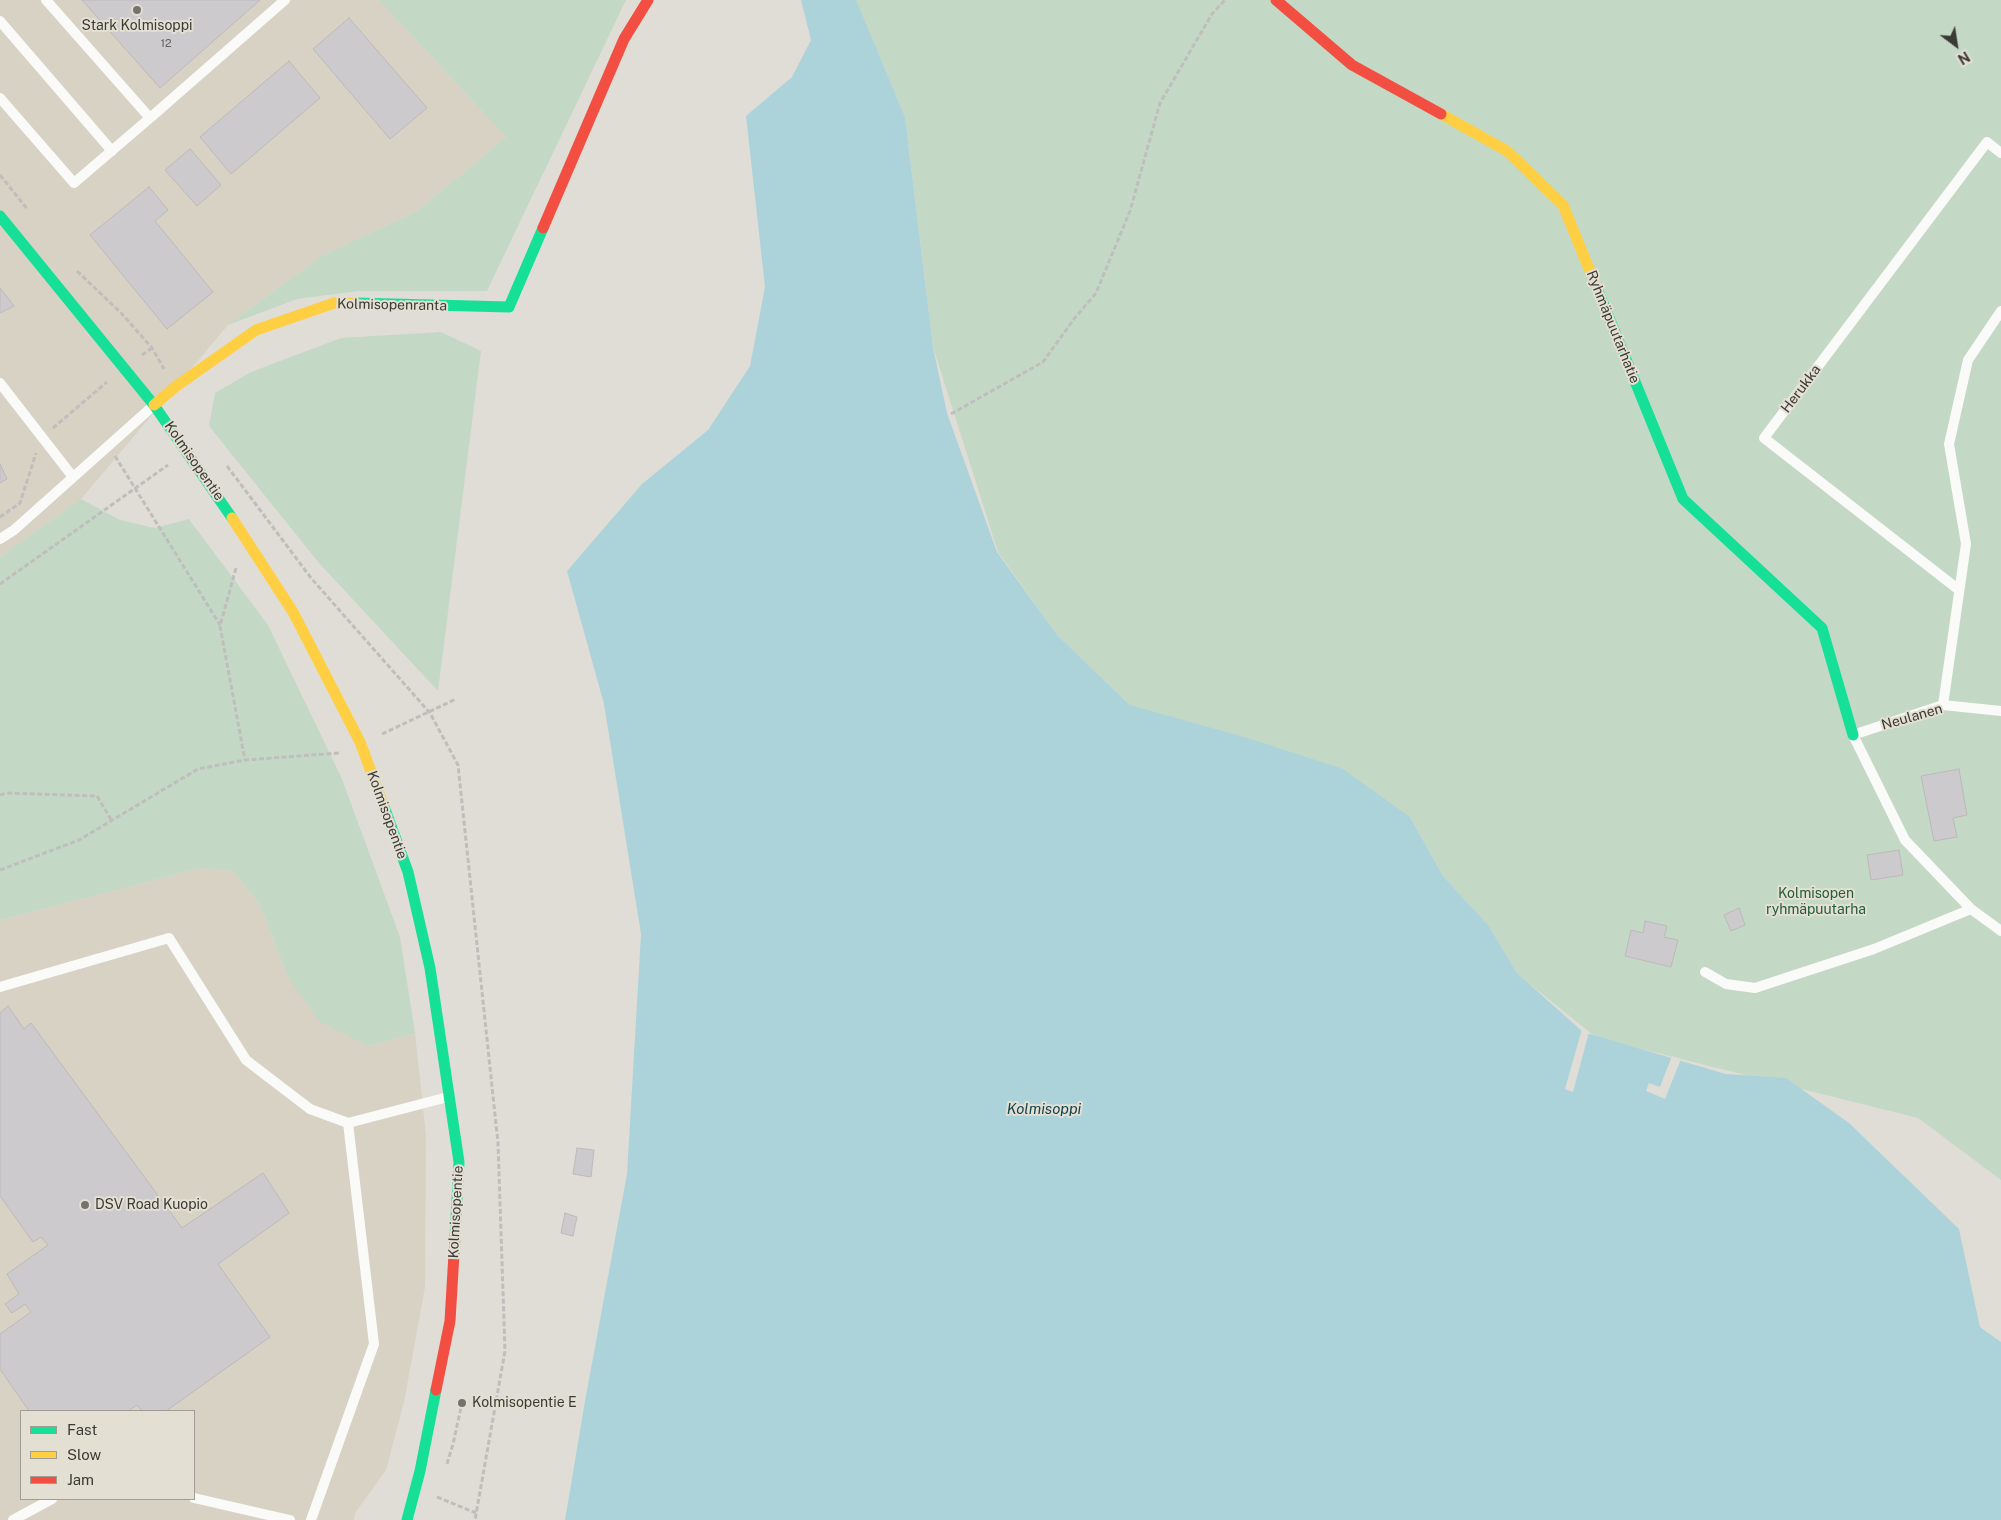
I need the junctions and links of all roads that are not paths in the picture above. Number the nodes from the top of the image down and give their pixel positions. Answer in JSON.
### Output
{"nodes":[{"id":1,"x":46,"y":0,"type":"edge"},
{"id":2,"x":285,"y":0,"type":"edge"},
{"id":3,"x":648,"y":0,"type":"edge"},
{"id":4,"x":1276,"y":0,"type":"edge"},
{"id":5,"x":0,"y":21,"type":"edge"},
{"id":6,"x":0,"y":98,"type":"edge"},
{"id":7,"x":150,"y":118,"type":"junction"},
{"id":8,"x":112,"y":151,"type":"junction"},
{"id":9,"x":2001,"y":153,"type":"edge"},
{"id":10,"x":0,"y":216,"type":"edge"},
{"id":11,"x":2001,"y":311,"type":"edge"},
{"id":12,"x":0,"y":384,"type":"edge"},
{"id":13,"x":154,"y":405,"type":"junction"},
{"id":14,"x":73,"y":477,"type":"junction"},
{"id":15,"x":0,"y":539,"type":"edge"},
{"id":16,"x":1959,"y":590,"type":"junction"},
{"id":17,"x":1942,"y":706,"type":"junction"},
{"id":18,"x":2001,"y":711,"type":"edge"},
{"id":19,"x":1853,"y":735,"type":"junction"},
{"id":20,"x":1971,"y":909,"type":"junction"},
{"id":21,"x":2001,"y":931,"type":"edge"},
{"id":22,"x":1706,"y":972,"type":"dead end"},
{"id":23,"x":0,"y":987,"type":"edge"},
{"id":24,"x":449,"y":1097,"type":"junction"},
{"id":25,"x":348,"y":1123,"type":"junction"},
{"id":26,"x":195,"y":1498,"type":"edge"},
{"id":27,"x":50,"y":1500,"type":"edge"},
{"id":28,"x":13,"y":1520,"type":"edge"},
{"id":29,"x":290,"y":1520,"type":"edge"},
{"id":30,"x":311,"y":1520,"type":"edge"},
{"id":31,"x":407,"y":1520,"type":"edge"}],
"edges":[{"from":1,"to":7,"type":"lane"},
{"from":2,"to":7,"type":"lane"},
{"from":3,"to":13,"type":"street","name":"Kolmisopenranta"},
{"from":4,"to":19,"type":"street","name":"Ryhmäpuutarhatie"},
{"from":5,"to":8,"type":"lane"},
{"from":6,"to":8,"type":"lane"},
{"from":7,"to":8,"type":"lane"},
{"from":9,"to":16,"type":"lane","name":"Herukka"},
{"from":10,"to":13,"type":"street","name":"Kolmisopentie"},
{"from":11,"to":16,"type":"lane"},
{"from":12,"to":14,"type":"lane"},
{"from":13,"to":14,"type":"lane"},
{"from":13,"to":24,"type":"street","name":"Kolmisopentie"},
{"from":14,"to":15,"type":"lane"},
{"from":16,"to":17,"type":"lane"},
{"from":17,"to":18,"type":"lane","name":"Neulanen"},
{"from":17,"to":19,"type":"lane","name":"Neulanen"},
{"from":19,"to":20,"type":"lane"},
{"from":20,"to":21,"type":"lane"},
{"from":20,"to":22,"type":"lane"},
{"from":23,"to":25,"type":"lane"},
{"from":24,"to":25,"type":"lane"},
{"from":24,"to":31,"type":"street","name":"Kolmisopentie"},
{"from":25,"to":30,"type":"lane"},
{"from":26,"to":29,"type":"lane"},
{"from":27,"to":28,"type":"lane"}]}
